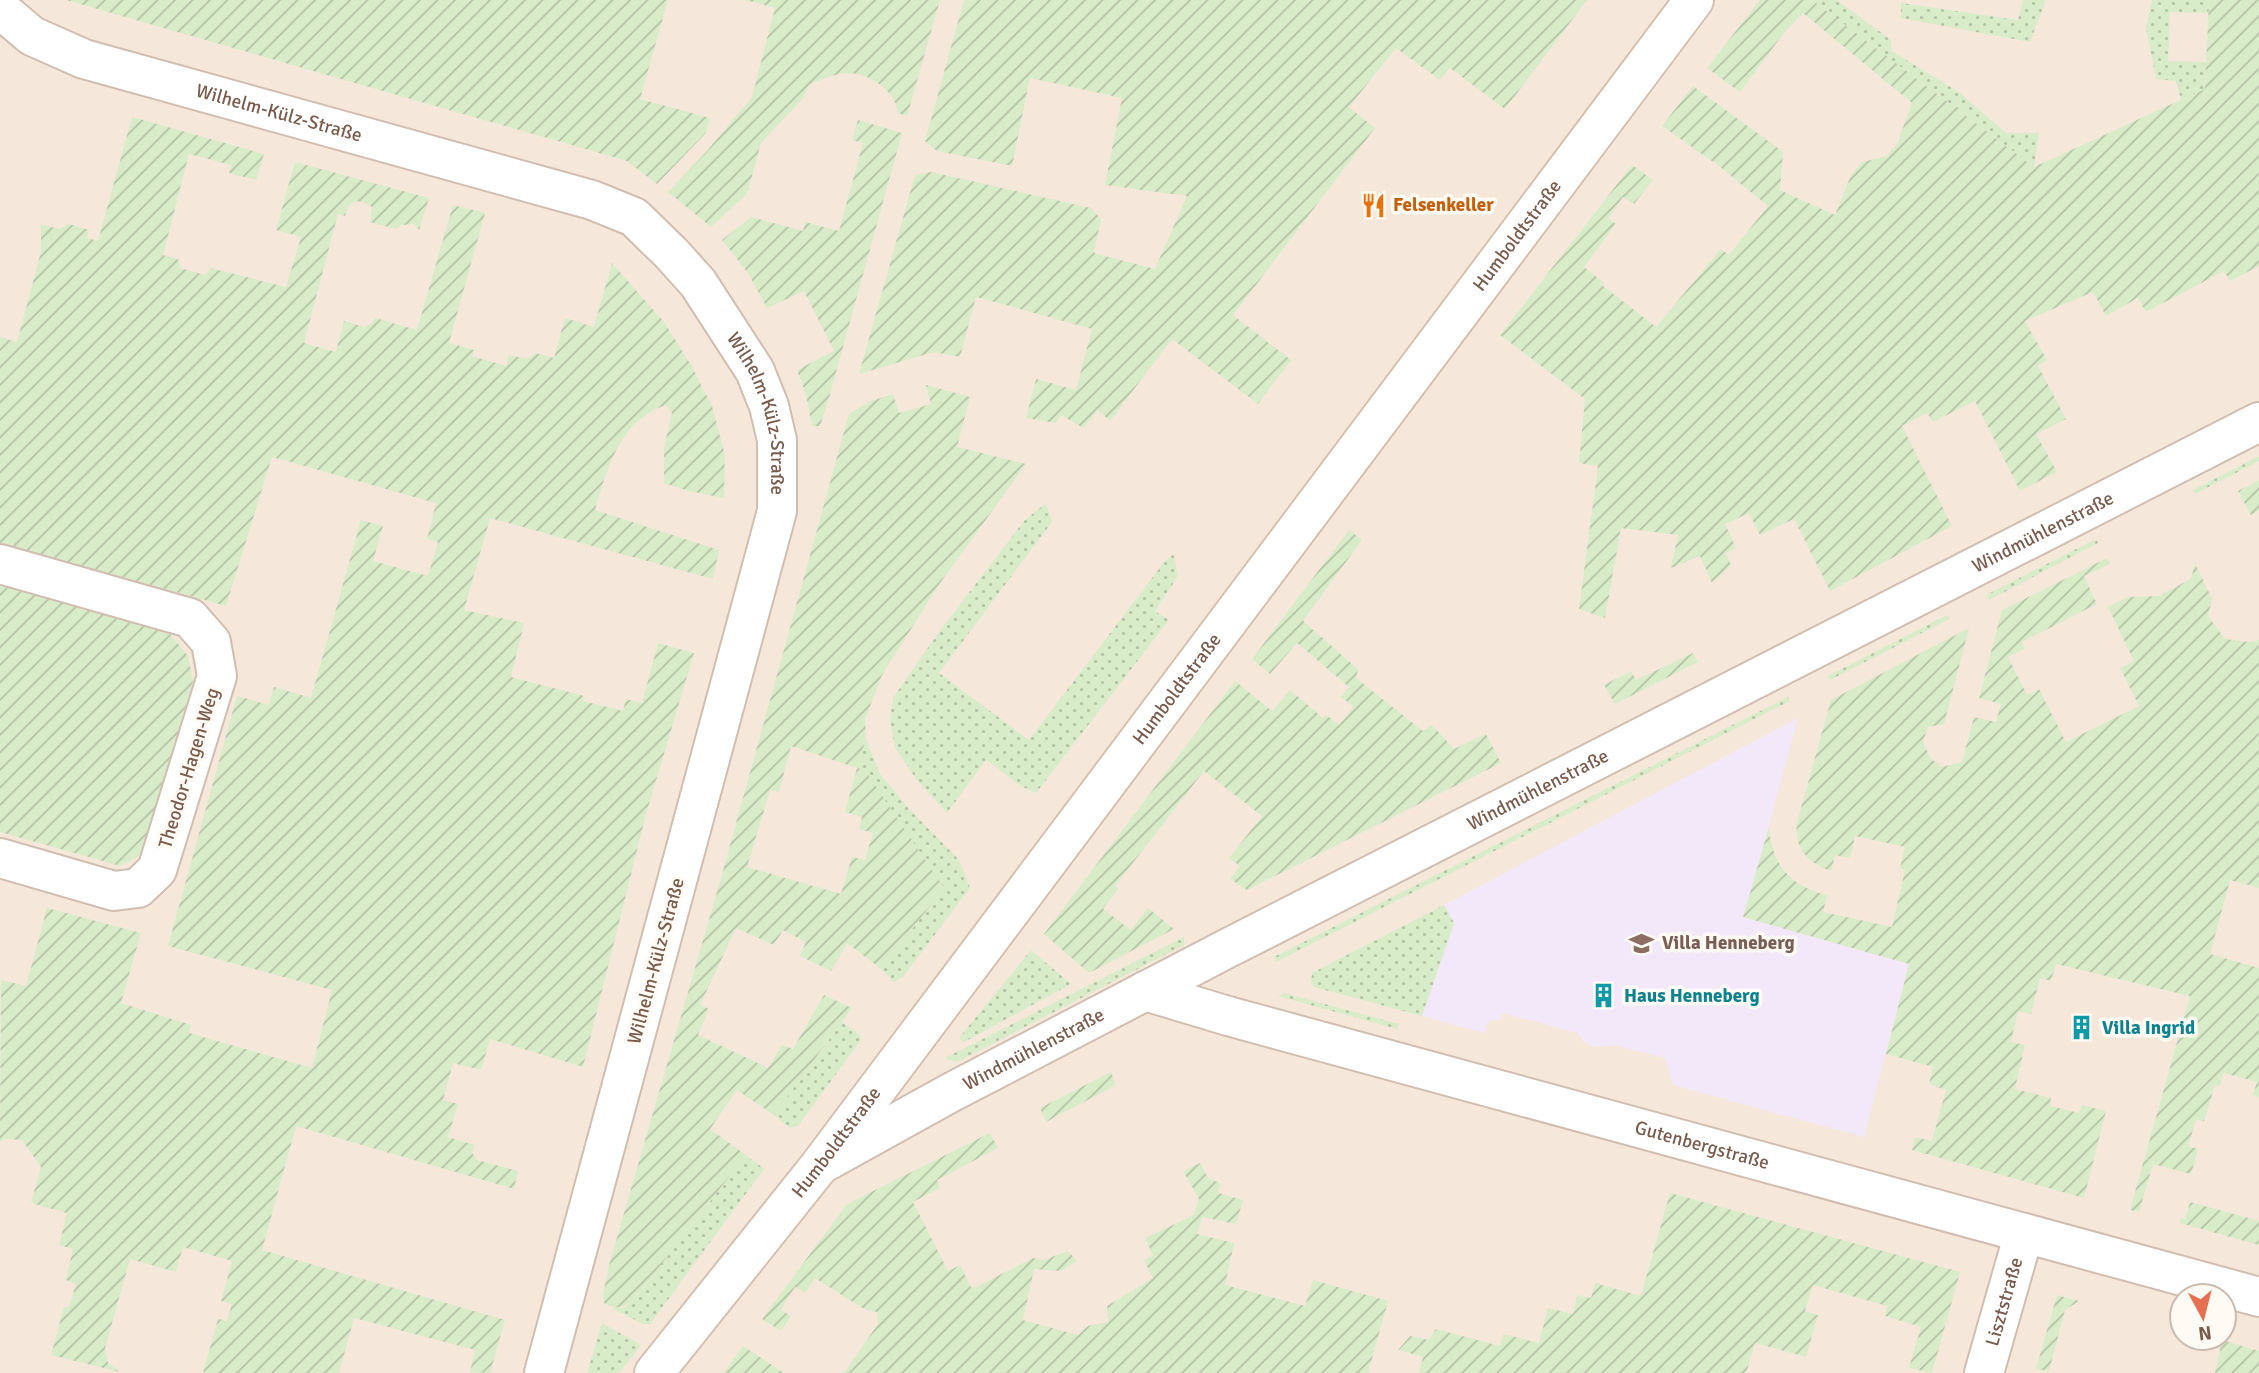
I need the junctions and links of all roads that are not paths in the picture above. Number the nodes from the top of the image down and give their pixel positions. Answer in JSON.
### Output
{"nodes":[{"id":1,"x":1694,"y":0,"type":"edge"},
{"id":2,"x":0,"y":9,"type":"edge"},
{"id":3,"x":2259,"y":422,"type":"edge"},
{"id":4,"x":0,"y":564,"type":"edge"},
{"id":5,"x":0,"y":858,"type":"edge"},
{"id":6,"x":1145,"y":990,"type":"junction"},
{"id":7,"x":820,"y":1165,"type":"junction"},
{"id":8,"x":2024,"y":1233,"type":"junction"},
{"id":9,"x":2259,"y":1297,"type":"edge"},
{"id":10,"x":544,"y":1373,"type":"edge"},
{"id":11,"x":654,"y":1373,"type":"edge"},
{"id":12,"x":1984,"y":1373,"type":"edge"}],
"edges":[{"from":1,"to":7,"type":"street","name":"Humboldtstraße"},
{"from":2,"to":10,"type":"street","name":"Wilhelm-Külz-Straße"},
{"from":3,"to":6,"type":"street","name":"Windmühlenstraße"},
{"from":4,"to":5,"type":"street","name":"Theodor-Hagen-Weg"},
{"from":6,"to":7,"type":"street","name":"Windmühlenstraße"},
{"from":6,"to":8,"type":"street","name":"Gutenbergstraße"},
{"from":7,"to":11,"type":"street","name":"Humboldtstraße"},
{"from":8,"to":9,"type":"street","name":"Gutenbergstraße"},
{"from":8,"to":12,"type":"street","name":"Lisztstraße"}]}
